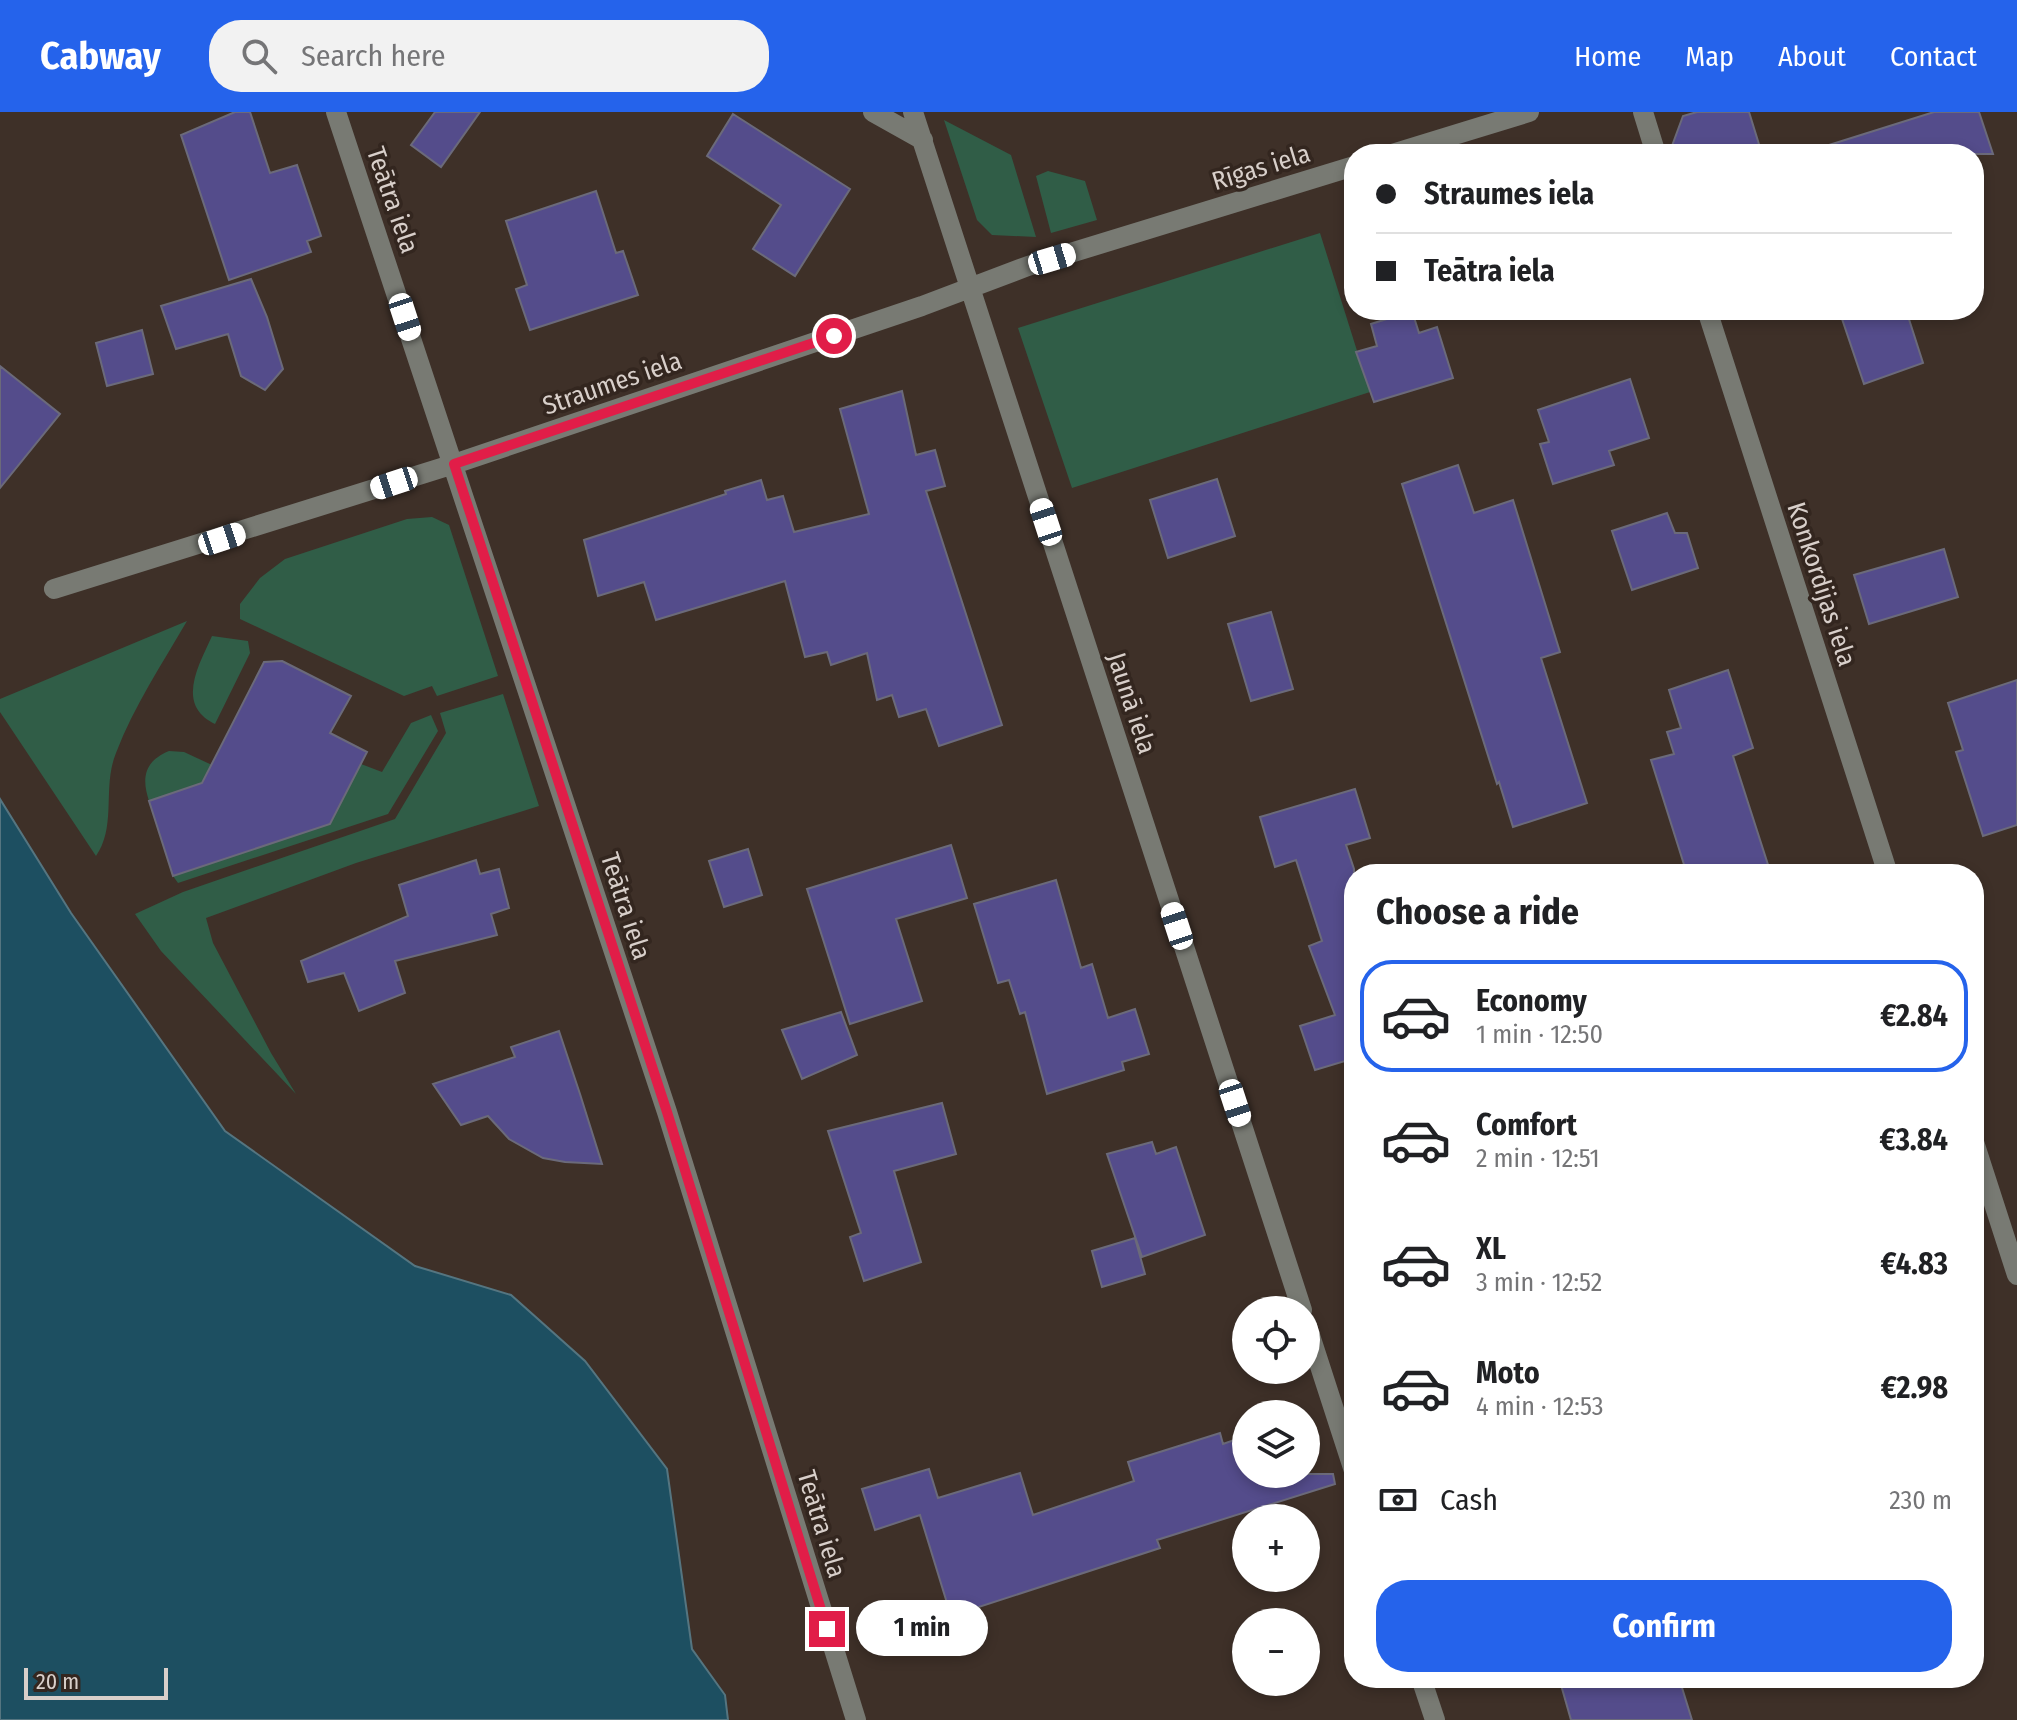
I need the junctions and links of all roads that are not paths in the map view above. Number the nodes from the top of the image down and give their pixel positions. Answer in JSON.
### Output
{"nodes":[{"id":1,"x":336,"y":112,"type":"edge"},
{"id":2,"x":873,"y":112,"type":"edge"},
{"id":3,"x":913,"y":112,"type":"edge"},
{"id":4,"x":1529,"y":112,"type":"edge"},
{"id":5,"x":1643,"y":112,"type":"edge"},
{"id":6,"x":923,"y":140,"type":"junction"},
{"id":7,"x":1425,"y":144,"type":"edge"},
{"id":8,"x":1653,"y":144,"type":"edge"},
{"id":9,"x":1344,"y":169,"type":"edge"},
{"id":10,"x":1183,"y":218,"type":"joint"},
{"id":11,"x":970,"y":287,"type":"junction"},
{"id":12,"x":1710,"y":320,"type":"edge"},
{"id":13,"x":454,"y":464,"type":"junction"},
{"id":14,"x":54,"y":589,"type":"dead end"},
{"id":15,"x":1885,"y":864,"type":"edge"},
{"id":16,"x":1984,"y":1173,"type":"edge"},
{"id":17,"x":2017,"y":1275,"type":"edge"},
{"id":18,"x":1297,"y":1296,"type":"edge"},
{"id":19,"x":1320,"y":1366,"type":"edge"},
{"id":20,"x":1344,"y":1440,"type":"edge"},
{"id":21,"x":1424,"y":1688,"type":"edge"},
{"id":22,"x":856,"y":1720,"type":"edge"},
{"id":23,"x":1435,"y":1720,"type":"edge"}],
"edges":[{"from":1,"to":13,"type":"street","name":"Teātra iela"},
{"from":2,"to":6,"type":"street"},
{"from":3,"to":6,"type":"street","name":"Jaunā iela"},
{"from":4,"to":7,"type":"street"},
{"from":5,"to":8,"type":"street"},
{"from":6,"to":11,"type":"street","name":"Jaunā iela"},
{"from":9,"to":10,"type":"street","name":"Rīgas iela"},
{"from":10,"to":11,"type":"street","name":"Straumes iela"},
{"from":11,"to":13,"type":"street","name":"Straumes iela"},
{"from":11,"to":18,"type":"street","name":"Jaunā iela"},
{"from":12,"to":15,"type":"street","name":"Konkordijas iela"},
{"from":13,"to":14,"type":"street","name":"Straumes iela"},
{"from":13,"to":22,"type":"street","name":"Teātra iela"},
{"from":16,"to":17,"type":"street"},
{"from":19,"to":20,"type":"street"},
{"from":21,"to":23,"type":"street"}]}
